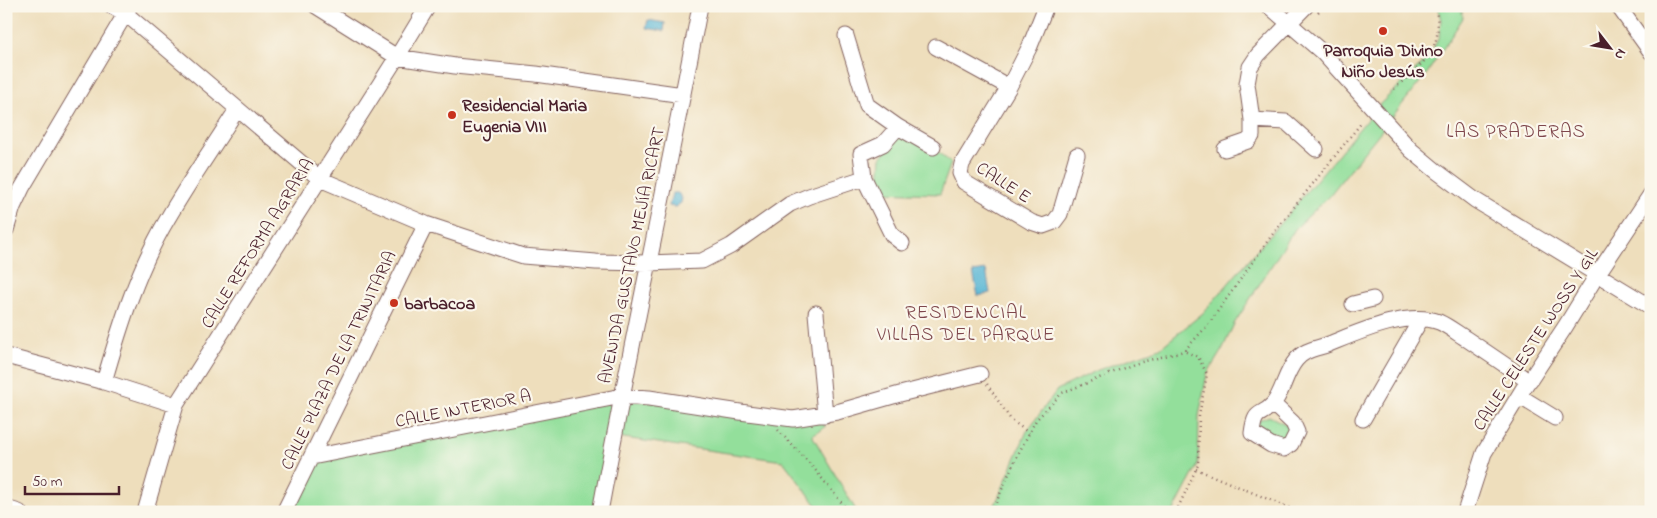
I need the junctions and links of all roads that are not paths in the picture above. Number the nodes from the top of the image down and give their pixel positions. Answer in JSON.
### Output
{"nodes":[{"id":1,"x":112,"y":6,"type":"edge"},
{"id":2,"x":316,"y":6,"type":"edge"},
{"id":3,"x":428,"y":6,"type":"edge"},
{"id":4,"x":700,"y":6,"type":"edge"},
{"id":5,"x":1046,"y":6,"type":"edge"},
{"id":6,"x":1269,"y":6,"type":"edge"},
{"id":7,"x":1306,"y":6,"type":"edge"},
{"id":8,"x":1618,"y":6,"type":"edge"},
{"id":9,"x":128,"y":10,"type":"edge"},
{"id":10,"x":1289,"y":24,"type":"junction"},
{"id":11,"x":846,"y":36,"type":"dead end"},
{"id":12,"x":936,"y":47,"type":"dead end"},
{"id":13,"x":1651,"y":52,"type":"edge"},
{"id":14,"x":397,"y":57,"type":"junction"},
{"id":15,"x":1009,"y":87,"type":"junction"},
{"id":16,"x":683,"y":96,"type":"junction"},
{"id":17,"x":235,"y":107,"type":"junction"},
{"id":18,"x":1252,"y":120,"type":"junction"},
{"id":19,"x":898,"y":127,"type":"junction"},
{"id":20,"x":933,"y":147,"type":"dead end"},
{"id":21,"x":1225,"y":149,"type":"dead end"},
{"id":22,"x":1316,"y":149,"type":"dead end"},
{"id":23,"x":1077,"y":155,"type":"dead end"},
{"id":24,"x":864,"y":178,"type":"junction"},
{"id":25,"x":320,"y":179,"type":"junction"},
{"id":26,"x":1651,"y":194,"type":"edge"},
{"id":27,"x":426,"y":224,"type":"junction"},
{"id":28,"x":6,"y":230,"type":"edge"},
{"id":29,"x":902,"y":243,"type":"dead end"},
{"id":30,"x":648,"y":263,"type":"junction"},
{"id":31,"x":1596,"y":275,"type":"junction"},
{"id":32,"x":1373,"y":299,"type":"dead end"},
{"id":33,"x":1353,"y":304,"type":"dead end"},
{"id":34,"x":1651,"y":307,"type":"edge"},
{"id":35,"x":816,"y":313,"type":"dead end"},
{"id":36,"x":1421,"y":319,"type":"junction"},
{"id":37,"x":6,"y":356,"type":"edge"},
{"id":38,"x":980,"y":374,"type":"road end"},
{"id":39,"x":1528,"y":381,"type":"junction"},
{"id":40,"x":104,"y":382,"type":"junction"},
{"id":41,"x":1519,"y":396,"type":"junction"},
{"id":42,"x":621,"y":398,"type":"junction"},
{"id":43,"x":1273,"y":404,"type":"dead end"},
{"id":44,"x":176,"y":405,"type":"junction"},
{"id":45,"x":825,"y":415,"type":"junction"},
{"id":46,"x":1555,"y":418,"type":"dead end"},
{"id":47,"x":768,"y":419,"type":"road end"},
{"id":48,"x":1363,"y":419,"type":"dead end"},
{"id":49,"x":312,"y":457,"type":"junction"},
{"id":50,"x":6,"y":508,"type":"edge"},
{"id":51,"x":19,"y":512,"type":"edge"},
{"id":52,"x":145,"y":512,"type":"edge"},
{"id":53,"x":284,"y":512,"type":"edge"},
{"id":54,"x":600,"y":512,"type":"edge"},
{"id":55,"x":1464,"y":512,"type":"edge"}],
"edges":[{"from":1,"to":9,"type":"street"},
{"from":2,"to":14,"type":"street"},
{"from":3,"to":14,"type":"street","name":"CALLE REFORMA AGRARIA"},
{"from":4,"to":16,"type":"street","name":"AVENIDA GUSTAVO MEJÍA RICART"},
{"from":5,"to":15,"type":"street","name":"CALLE E"},
{"from":6,"to":10,"type":"street"},
{"from":7,"to":10,"type":"street"},
{"from":8,"to":13,"type":"street"},
{"from":9,"to":17,"type":"street"},
{"from":9,"to":28,"type":"street"},
{"from":10,"to":18,"type":"street"},
{"from":10,"to":31,"type":"street"},
{"from":11,"to":19,"type":"street"},
{"from":12,"to":15,"type":"street"},
{"from":14,"to":16,"type":"street"},
{"from":14,"to":25,"type":"street","name":"CALLE REFORMA AGRARIA"},
{"from":15,"to":23,"type":"street","name":"CALLE E"},
{"from":16,"to":30,"type":"street","name":"AVENIDA GUSTAVO MEJÍA RICART"},
{"from":17,"to":25,"type":"street"},
{"from":17,"to":40,"type":"street"},
{"from":18,"to":21,"type":"street"},
{"from":18,"to":22,"type":"street"},
{"from":19,"to":20,"type":"street"},
{"from":19,"to":24,"type":"street"},
{"from":24,"to":29,"type":"street"},
{"from":24,"to":30,"type":"street"},
{"from":25,"to":27,"type":"street"},
{"from":25,"to":44,"type":"street","name":"CALLE REFORMA AGRARIA"},
{"from":26,"to":31,"type":"street","name":"CALLE CELESTE WOSS Y GIL"},
{"from":27,"to":30,"type":"street"},
{"from":27,"to":49,"type":"street","name":"CALLE PLAZA DE LA TRINITARIA"},
{"from":30,"to":42,"type":"street","name":"AVENIDA GUSTAVO MEJÍA RICART"},
{"from":31,"to":34,"type":"street"},
{"from":31,"to":39,"type":"street","name":"CALLE CELESTE WOSS Y GIL"},
{"from":32,"to":33,"type":"street"},
{"from":35,"to":45,"type":"street"},
{"from":36,"to":39,"type":"street"},
{"from":36,"to":43,"type":"street"},
{"from":36,"to":48,"type":"street"},
{"from":37,"to":40,"type":"street"},
{"from":38,"to":45,"type":"street"},
{"from":39,"to":41,"type":"street","name":"CALLE CELESTE WOSS Y GIL"},
{"from":40,"to":44,"type":"street"},
{"from":41,"to":46,"type":"street"},
{"from":41,"to":55,"type":"street","name":"CALLE CELESTE WOSS Y GIL"},
{"from":42,"to":45,"type":"street"},
{"from":42,"to":47,"type":"street"},
{"from":42,"to":49,"type":"street","name":"CALLE INTERIOR A"},
{"from":42,"to":54,"type":"street","name":"AVENIDA GUSTAVO MEJÍA RICART"},
{"from":44,"to":52,"type":"street","name":"CALLE REFORMA AGRARIA"},
{"from":49,"to":53,"type":"street","name":"CALLE PLAZA DE LA TRINITARIA"},
{"from":50,"to":51,"type":"street"}]}
